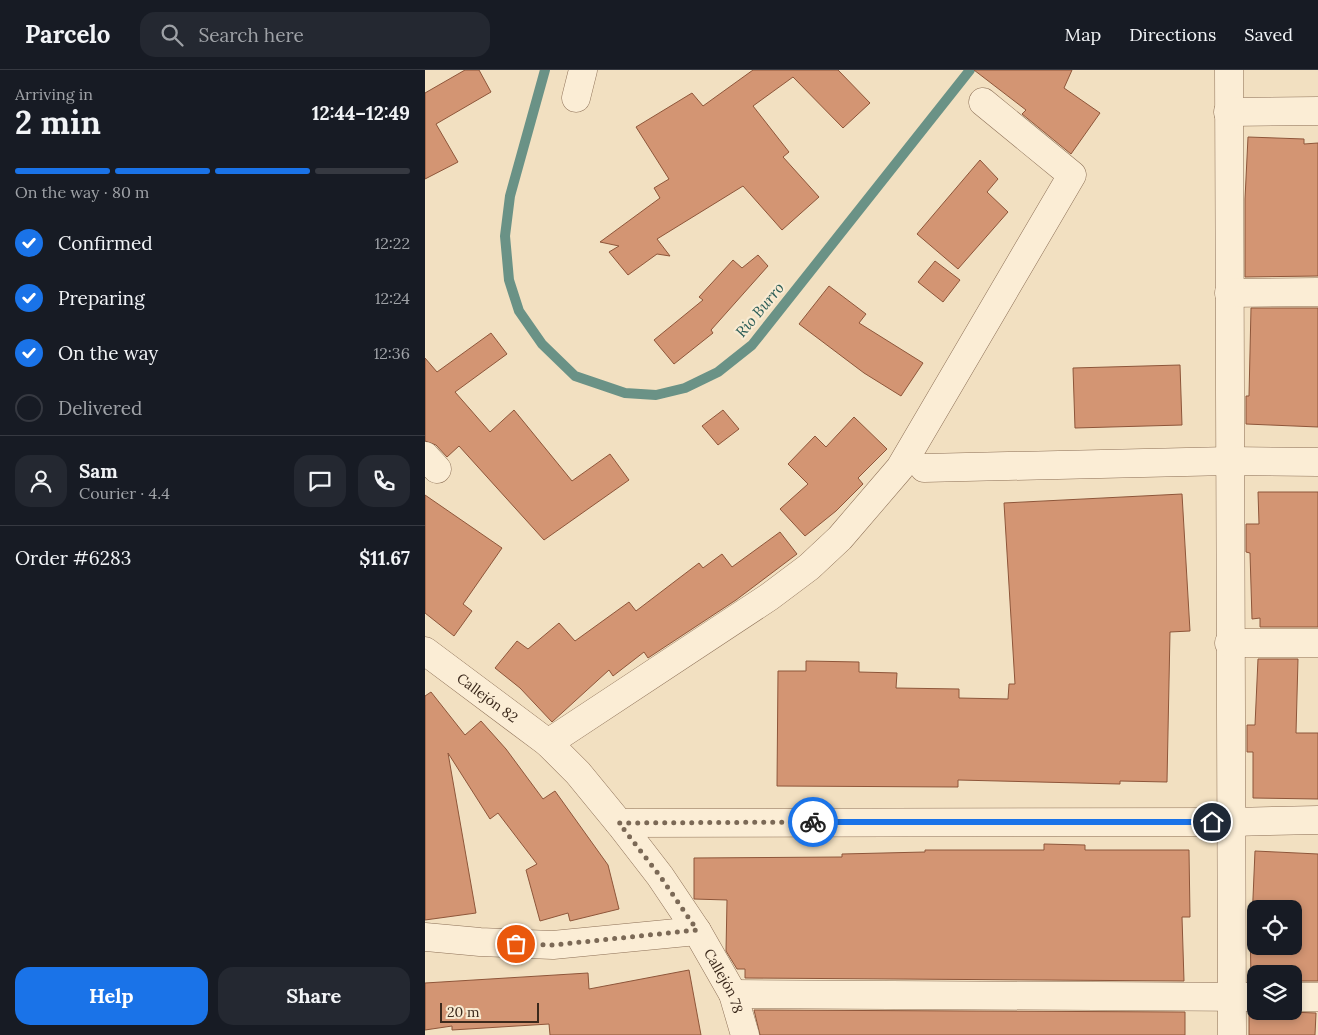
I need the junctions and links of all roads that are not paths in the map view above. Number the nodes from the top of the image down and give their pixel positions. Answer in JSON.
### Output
{"nodes":[{"id":1,"x":583,"y":70,"type":"edge"},
{"id":2,"x":1229,"y":70,"type":"edge"},
{"id":3,"x":577,"y":98,"type":"dead end"},
{"id":4,"x":983,"y":102,"type":"dead end"},
{"id":5,"x":1318,"y":111,"type":"edge"},
{"id":6,"x":1228,"y":112,"type":"junction"},
{"id":7,"x":1318,"y":292,"type":"edge"},
{"id":8,"x":1229,"y":293,"type":"junction"},
{"id":9,"x":1229,"y":461,"type":"junction"},
{"id":10,"x":1318,"y":462,"type":"edge"},
{"id":11,"x":924,"y":468,"type":"dead end"},
{"id":12,"x":1229,"y":643,"type":"junction"},
{"id":13,"x":1318,"y":643,"type":"edge"},
{"id":14,"x":425,"y":651,"type":"edge"},
{"id":15,"x":548,"y":743,"type":"junction"},
{"id":16,"x":1318,"y":820,"type":"edge"},
{"id":17,"x":1232,"y":822,"type":"junction"},
{"id":18,"x":619,"y":823,"type":"junction"},
{"id":19,"x":697,"y":930,"type":"junction"},
{"id":20,"x":425,"y":937,"type":"edge"},
{"id":21,"x":733,"y":994,"type":"junction"},
{"id":22,"x":1244,"y":997,"type":"edge"},
{"id":23,"x":1302,"y":997,"type":"edge"},
{"id":24,"x":1318,"y":997,"type":"edge"},
{"id":25,"x":745,"y":1035,"type":"edge"},
{"id":26,"x":1232,"y":1035,"type":"edge"}],
"edges":[{"from":1,"to":3,"type":"street"},
{"from":2,"to":6,"type":"street"},
{"from":4,"to":15,"type":"street"},
{"from":5,"to":6,"type":"street"},
{"from":6,"to":8,"type":"street"},
{"from":7,"to":8,"type":"street"},
{"from":8,"to":9,"type":"street"},
{"from":9,"to":10,"type":"street"},
{"from":9,"to":11,"type":"street"},
{"from":9,"to":12,"type":"street"},
{"from":12,"to":13,"type":"street"},
{"from":12,"to":17,"type":"street"},
{"from":14,"to":15,"type":"street","name":"Callejón 82"},
{"from":15,"to":18,"type":"street","name":"Callejón 78"},
{"from":16,"to":17,"type":"street"},
{"from":17,"to":18,"type":"street"},
{"from":17,"to":22,"type":"street"},
{"from":18,"to":19,"type":"street","name":"Callejón 78"},
{"from":19,"to":20,"type":"street"},
{"from":19,"to":21,"type":"street","name":"Callejón 78"},
{"from":21,"to":22,"type":"street"},
{"from":21,"to":25,"type":"street","name":"Callejón 78"},
{"from":22,"to":26,"type":"street"},
{"from":23,"to":24,"type":"street"}]}
